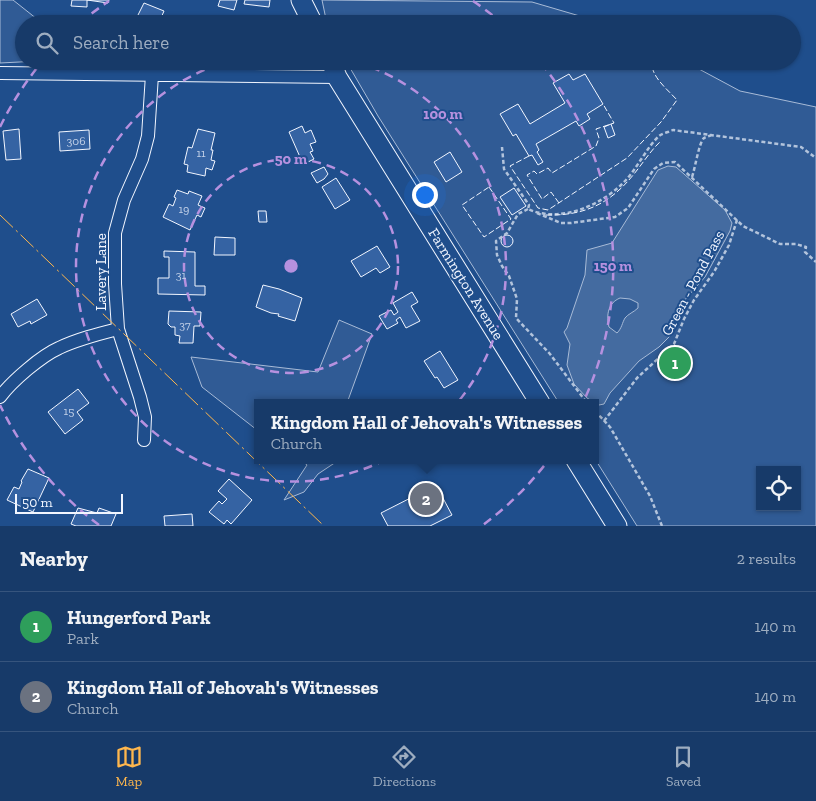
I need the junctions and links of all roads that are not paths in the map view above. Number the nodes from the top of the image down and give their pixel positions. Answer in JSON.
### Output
{"nodes":[{"id":1,"x":301,"y":0,"type":"edge"},
{"id":2,"x":308,"y":15,"type":"edge"},
{"id":3,"x":304,"y":70,"type":"edge"},
{"id":4,"x":335,"y":70,"type":"edge"},
{"id":5,"x":0,"y":73,"type":"edge"},
{"id":6,"x":152,"y":75,"type":"junction"},
{"id":7,"x":118,"y":329,"type":"junction"},
{"id":8,"x":0,"y":398,"type":"edge"},
{"id":9,"x":538,"y":399,"type":"edge"},
{"id":10,"x":144,"y":440,"type":"dead end"},
{"id":11,"x":578,"y":464,"type":"edge"},
{"id":12,"x":617,"y":526,"type":"edge"}],
"edges":[{"from":1,"to":2,"type":"main road"},
{"from":3,"to":6,"type":"street"},
{"from":4,"to":9,"type":"main road","name":"Farmington Avenue"},
{"from":5,"to":6,"type":"street"},
{"from":6,"to":7,"type":"street","name":"Lavery Lane"},
{"from":7,"to":8,"type":"street"},
{"from":7,"to":10,"type":"street","name":"Lavery Lane"},
{"from":11,"to":12,"type":"main road"}]}
